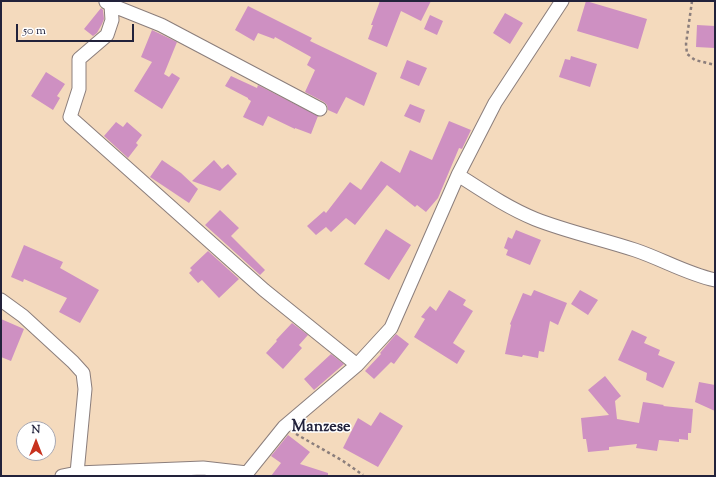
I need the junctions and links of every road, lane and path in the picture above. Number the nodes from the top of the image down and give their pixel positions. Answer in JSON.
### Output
{"nodes":[{"id":1,"x":562,"y":1,"type":"edge"},
{"id":2,"x":692,"y":1,"type":"edge"},
{"id":3,"x":108,"y":3,"type":"edge"},
{"id":4,"x":715,"y":65,"type":"edge"},
{"id":5,"x":320,"y":109,"type":"dead end"},
{"id":6,"x":458,"y":175,"type":"junction"},
{"id":7,"x":715,"y":280,"type":"edge"},
{"id":8,"x":1,"y":300,"type":"edge"},
{"id":9,"x":358,"y":366,"type":"junction"},
{"id":10,"x":284,"y":427,"type":"junction"},
{"id":11,"x":77,"y":473,"type":"junction"},
{"id":12,"x":246,"y":474,"type":"edge"},
{"id":13,"x":363,"y":475,"type":"edge"},
{"id":14,"x":62,"y":476,"type":"edge"}],
"edges":[{"from":1,"to":6,"type":"street"},
{"from":2,"to":4,"type":"path"},
{"from":3,"to":5,"type":"street"},
{"from":3,"to":9,"type":"street"},
{"from":6,"to":7,"type":"street"},
{"from":6,"to":9,"type":"street"},
{"from":8,"to":11,"type":"street"},
{"from":9,"to":10,"type":"street"},
{"from":10,"to":12,"type":"street"},
{"from":10,"to":13,"type":"path"},
{"from":11,"to":12,"type":"street"},
{"from":11,"to":14,"type":"street"}]}
